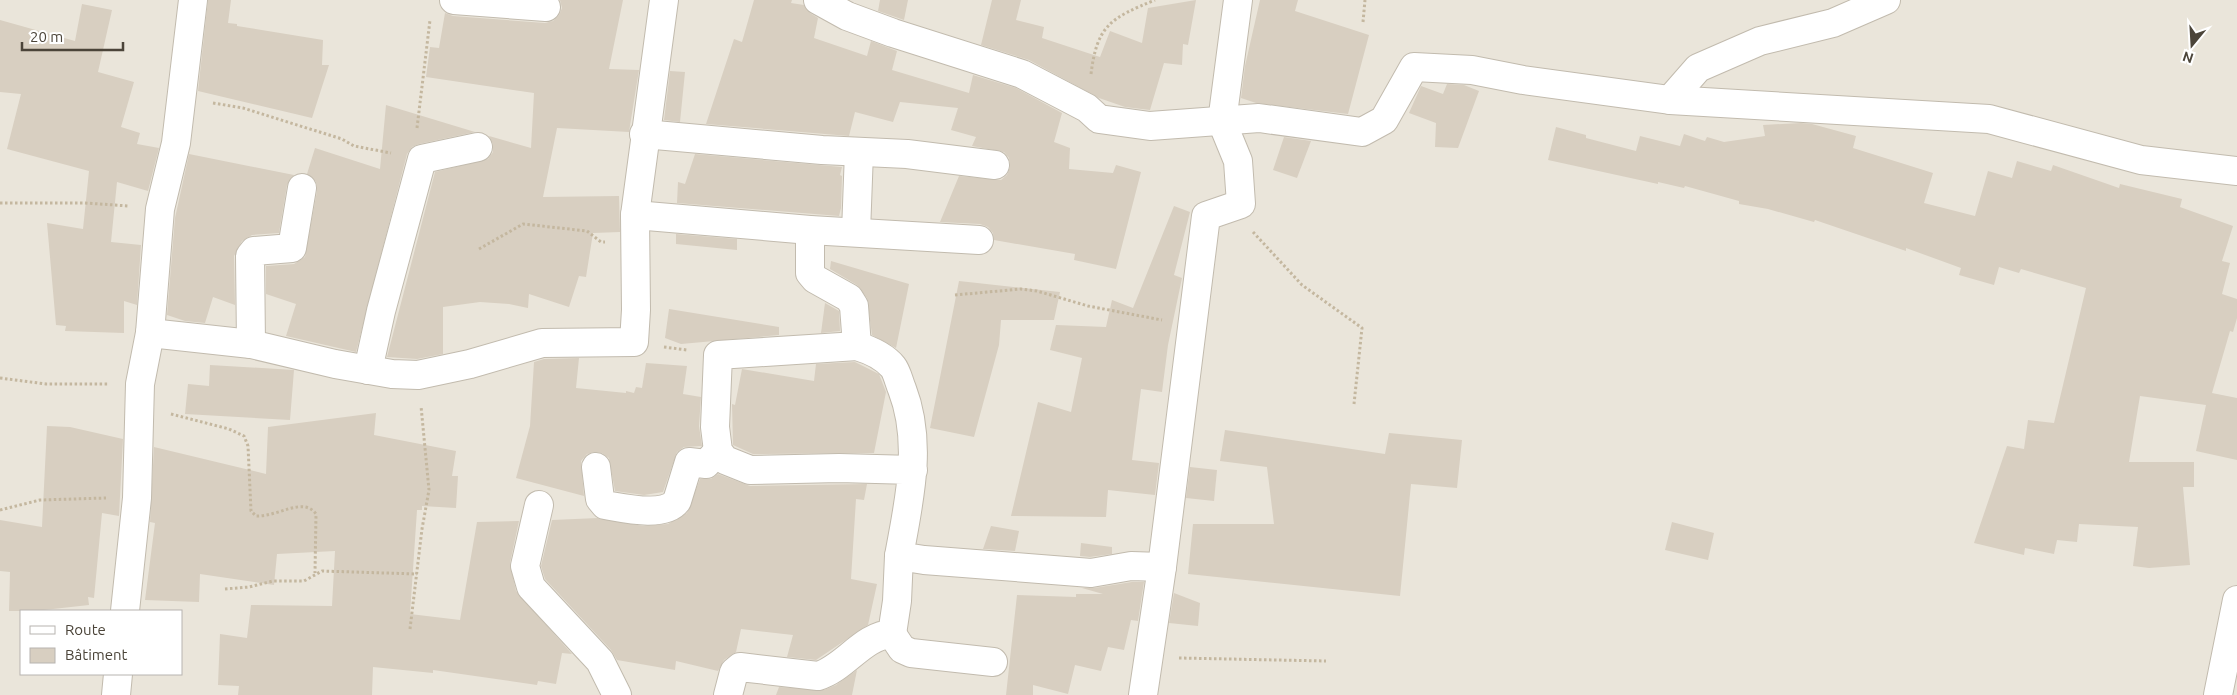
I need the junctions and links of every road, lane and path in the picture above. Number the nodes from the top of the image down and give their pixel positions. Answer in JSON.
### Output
{"nodes":[{"id":1,"x":193,"y":0,"type":"edge"},
{"id":2,"x":454,"y":0,"type":"edge"},
{"id":3,"x":664,"y":0,"type":"edge"},
{"id":4,"x":818,"y":0,"type":"edge"},
{"id":5,"x":1155,"y":0,"type":"edge"},
{"id":6,"x":1238,"y":0,"type":"edge"},
{"id":7,"x":1365,"y":0,"type":"edge"},
{"id":8,"x":1886,"y":0,"type":"edge"},
{"id":9,"x":491,"y":2,"type":"edge"},
{"id":10,"x":546,"y":7,"type":"dead end"},
{"id":11,"x":430,"y":16,"type":"dead end"},
{"id":12,"x":1363,"y":22,"type":"dead end"},
{"id":13,"x":180,"y":96,"type":"junction"},
{"id":14,"x":1670,"y":100,"type":"junction"},
{"id":15,"x":1087,"y":108,"type":"junction"},
{"id":16,"x":1222,"y":122,"type":"junction"},
{"id":17,"x":644,"y":134,"type":"junction"},
{"id":18,"x":478,"y":147,"type":"dead end"},
{"id":19,"x":859,"y":152,"type":"junction"},
{"id":20,"x":419,"y":157,"type":"junction"},
{"id":21,"x":995,"y":165,"type":"dead end"},
{"id":22,"x":2237,"y":171,"type":"edge"},
{"id":23,"x":302,"y":188,"type":"dead end"},
{"id":24,"x":0,"y":202,"type":"edge"},
{"id":25,"x":1230,"y":207,"type":"junction"},
{"id":26,"x":160,"y":209,"type":"junction"},
{"id":27,"x":635,"y":226,"type":"junction"},
{"id":28,"x":810,"y":230,"type":"junction"},
{"id":29,"x":856,"y":232,"type":"junction"},
{"id":30,"x":979,"y":240,"type":"dead end"},
{"id":31,"x":479,"y":249,"type":"dead end"},
{"id":32,"x":956,"y":295,"type":"dead end"},
{"id":33,"x":1192,"y":326,"type":"junction"},
{"id":34,"x":150,"y":333,"type":"junction"},
{"id":35,"x":634,"y":342,"type":"junction"},
{"id":36,"x":251,"y":344,"type":"junction"},
{"id":37,"x":857,"y":346,"type":"junction"},
{"id":38,"x":718,"y":355,"type":"junction"},
{"id":39,"x":368,"y":370,"type":"junction"},
{"id":40,"x":418,"y":375,"type":"junction"},
{"id":41,"x":0,"y":378,"type":"edge"},
{"id":42,"x":140,"y":395,"type":"junction"},
{"id":43,"x":1354,"y":404,"type":"dead end"},
{"id":44,"x":718,"y":451,"type":"junction"},
{"id":45,"x":596,"y":467,"type":"dead end"},
{"id":46,"x":913,"y":470,"type":"junction"},
{"id":47,"x":137,"y":498,"type":"junction"},
{"id":48,"x":539,"y":505,"type":"dead end"},
{"id":49,"x":0,"y":510,"type":"edge"},
{"id":50,"x":898,"y":556,"type":"junction"},
{"id":51,"x":1162,"y":567,"type":"junction"},
{"id":52,"x":315,"y":573,"type":"junction"},
{"id":53,"x":417,"y":574,"type":"junction"},
{"id":54,"x":225,"y":589,"type":"dead end"},
{"id":55,"x":2237,"y":600,"type":"edge"},
{"id":56,"x":125,"y":610,"type":"edge"},
{"id":57,"x":410,"y":629,"type":"dead end"},
{"id":58,"x":892,"y":634,"type":"junction"},
{"id":59,"x":1148,"y":657,"type":"junction"},
{"id":60,"x":1326,"y":661,"type":"dead end"},
{"id":61,"x":993,"y":662,"type":"dead end"},
{"id":62,"x":118,"y":675,"type":"edge"},
{"id":63,"x":116,"y":695,"type":"edge"},
{"id":64,"x":617,"y":695,"type":"edge"},
{"id":65,"x":728,"y":695,"type":"edge"},
{"id":66,"x":1143,"y":695,"type":"edge"},
{"id":67,"x":2218,"y":695,"type":"edge"}],
"edges":[{"from":1,"to":13,"type":"street"},
{"from":2,"to":9,"type":"street"},
{"from":3,"to":17,"type":"street"},
{"from":4,"to":15,"type":"street"},
{"from":5,"to":15,"type":"path"},
{"from":6,"to":16,"type":"street"},
{"from":7,"to":12,"type":"path"},
{"from":8,"to":14,"type":"street"},
{"from":9,"to":10,"type":"street"},
{"from":11,"to":20,"type":"path"},
{"from":13,"to":20,"type":"path"},
{"from":13,"to":26,"type":"street"},
{"from":14,"to":16,"type":"street"},
{"from":14,"to":22,"type":"street"},
{"from":15,"to":16,"type":"street"},
{"from":16,"to":25,"type":"street"},
{"from":17,"to":19,"type":"street"},
{"from":17,"to":27,"type":"street"},
{"from":18,"to":20,"type":"street"},
{"from":19,"to":21,"type":"street"},
{"from":19,"to":29,"type":"street"},
{"from":20,"to":39,"type":"street"},
{"from":23,"to":36,"type":"street"},
{"from":24,"to":26,"type":"path"},
{"from":25,"to":33,"type":"street"},
{"from":25,"to":43,"type":"path"},
{"from":26,"to":34,"type":"street"},
{"from":27,"to":28,"type":"street"},
{"from":27,"to":31,"type":"path"},
{"from":27,"to":35,"type":"street"},
{"from":28,"to":29,"type":"street"},
{"from":28,"to":37,"type":"street"},
{"from":29,"to":30,"type":"street"},
{"from":32,"to":33,"type":"path"},
{"from":33,"to":51,"type":"street"},
{"from":34,"to":36,"type":"street"},
{"from":34,"to":42,"type":"street"},
{"from":35,"to":38,"type":"path"},
{"from":35,"to":40,"type":"street"},
{"from":36,"to":39,"type":"street"},
{"from":37,"to":38,"type":"street"},
{"from":37,"to":46,"type":"street"},
{"from":38,"to":44,"type":"street"},
{"from":39,"to":40,"type":"street"},
{"from":40,"to":53,"type":"path"},
{"from":41,"to":42,"type":"path"},
{"from":42,"to":47,"type":"street"},
{"from":42,"to":52,"type":"path"},
{"from":44,"to":45,"type":"street"},
{"from":44,"to":46,"type":"street"},
{"from":46,"to":50,"type":"street"},
{"from":47,"to":49,"type":"path"},
{"from":47,"to":56,"type":"street"},
{"from":48,"to":64,"type":"street"},
{"from":50,"to":51,"type":"street"},
{"from":50,"to":58,"type":"street"},
{"from":51,"to":59,"type":"street"},
{"from":52,"to":53,"type":"path"},
{"from":52,"to":54,"type":"path"},
{"from":53,"to":57,"type":"path"},
{"from":55,"to":67,"type":"street"},
{"from":58,"to":61,"type":"street"},
{"from":58,"to":65,"type":"street"},
{"from":59,"to":60,"type":"path"},
{"from":59,"to":66,"type":"street"},
{"from":62,"to":63,"type":"street"}]}
